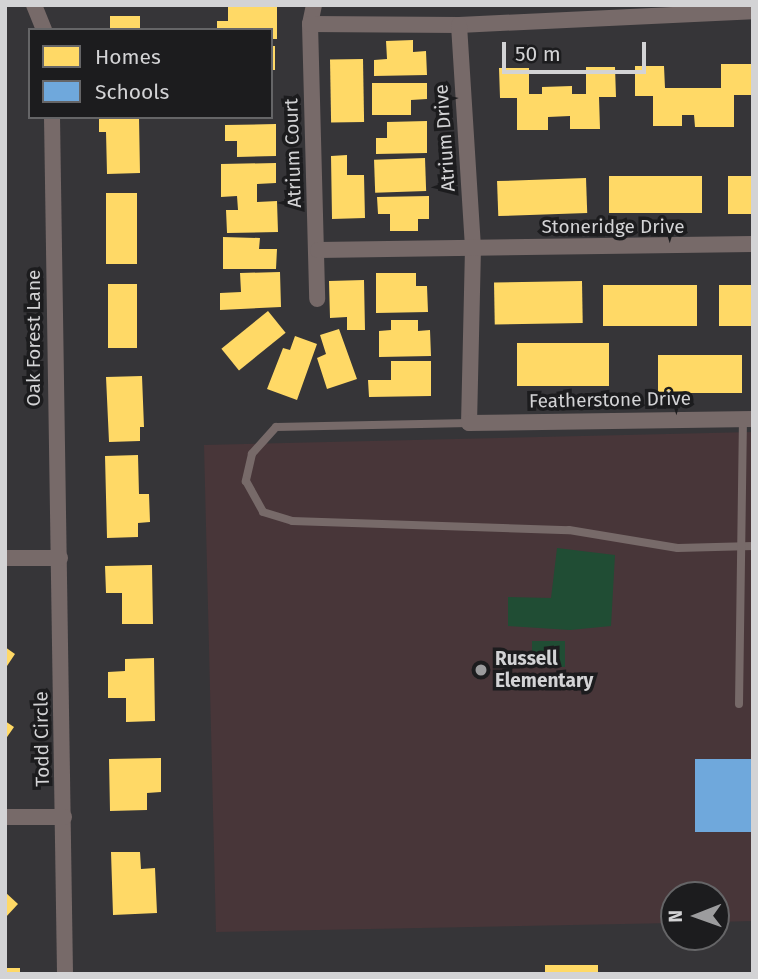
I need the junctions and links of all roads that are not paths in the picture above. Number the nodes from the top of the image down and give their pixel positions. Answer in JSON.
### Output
{"nodes":[{"id":1,"x":34,"y":5,"type":"edge"},
{"id":2,"x":314,"y":5,"type":"edge"},
{"id":3,"x":753,"y":11,"type":"edge"},
{"id":4,"x":559,"y":13,"type":"edge"},
{"id":5,"x":310,"y":24,"type":"junction"},
{"id":6,"x":458,"y":25,"type":"junction"},
{"id":7,"x":43,"y":28,"type":"edge"},
{"id":8,"x":52,"y":119,"type":"edge"},
{"id":9,"x":753,"y":244,"type":"edge"},
{"id":10,"x":473,"y":248,"type":"junction"},
{"id":11,"x":318,"y":250,"type":"junction"},
{"id":12,"x":317,"y":299,"type":"dead end"},
{"id":13,"x":748,"y":419,"type":"edge"},
{"id":14,"x":469,"y":423,"type":"junction"},
{"id":15,"x":748,"y":546,"type":"edge"},
{"id":16,"x":5,"y":558,"type":"edge"},
{"id":17,"x":60,"y":558,"type":"junction"},
{"id":18,"x":739,"y":704,"type":"dead end"},
{"id":19,"x":5,"y":817,"type":"edge"},
{"id":20,"x":64,"y":817,"type":"junction"},
{"id":21,"x":65,"y":974,"type":"edge"}],
"edges":[{"from":1,"to":7,"type":"street"},
{"from":2,"to":5,"type":"street","name":"Atrium Court"},
{"from":3,"to":4,"type":"street"},
{"from":4,"to":6,"type":"street"},
{"from":5,"to":6,"type":"street"},
{"from":5,"to":11,"type":"street","name":"Atrium Court"},
{"from":6,"to":10,"type":"street","name":"Atrium Drive"},
{"from":8,"to":17,"type":"street","name":"Oak Forest Lane"},
{"from":9,"to":10,"type":"street","name":"Stoneridge Drive"},
{"from":10,"to":11,"type":"street","name":"Stoneridge Drive"},
{"from":10,"to":14,"type":"street"},
{"from":11,"to":12,"type":"street","name":"Atrium Court"},
{"from":13,"to":14,"type":"street","name":"Featherstone Drive"},
{"from":13,"to":15,"type":"lane"},
{"from":14,"to":15,"type":"lane"},
{"from":15,"to":18,"type":"lane"},
{"from":16,"to":17,"type":"street"},
{"from":17,"to":20,"type":"street","name":"Todd Circle"},
{"from":19,"to":20,"type":"street"},
{"from":20,"to":21,"type":"street","name":"Todd Circle"}]}
